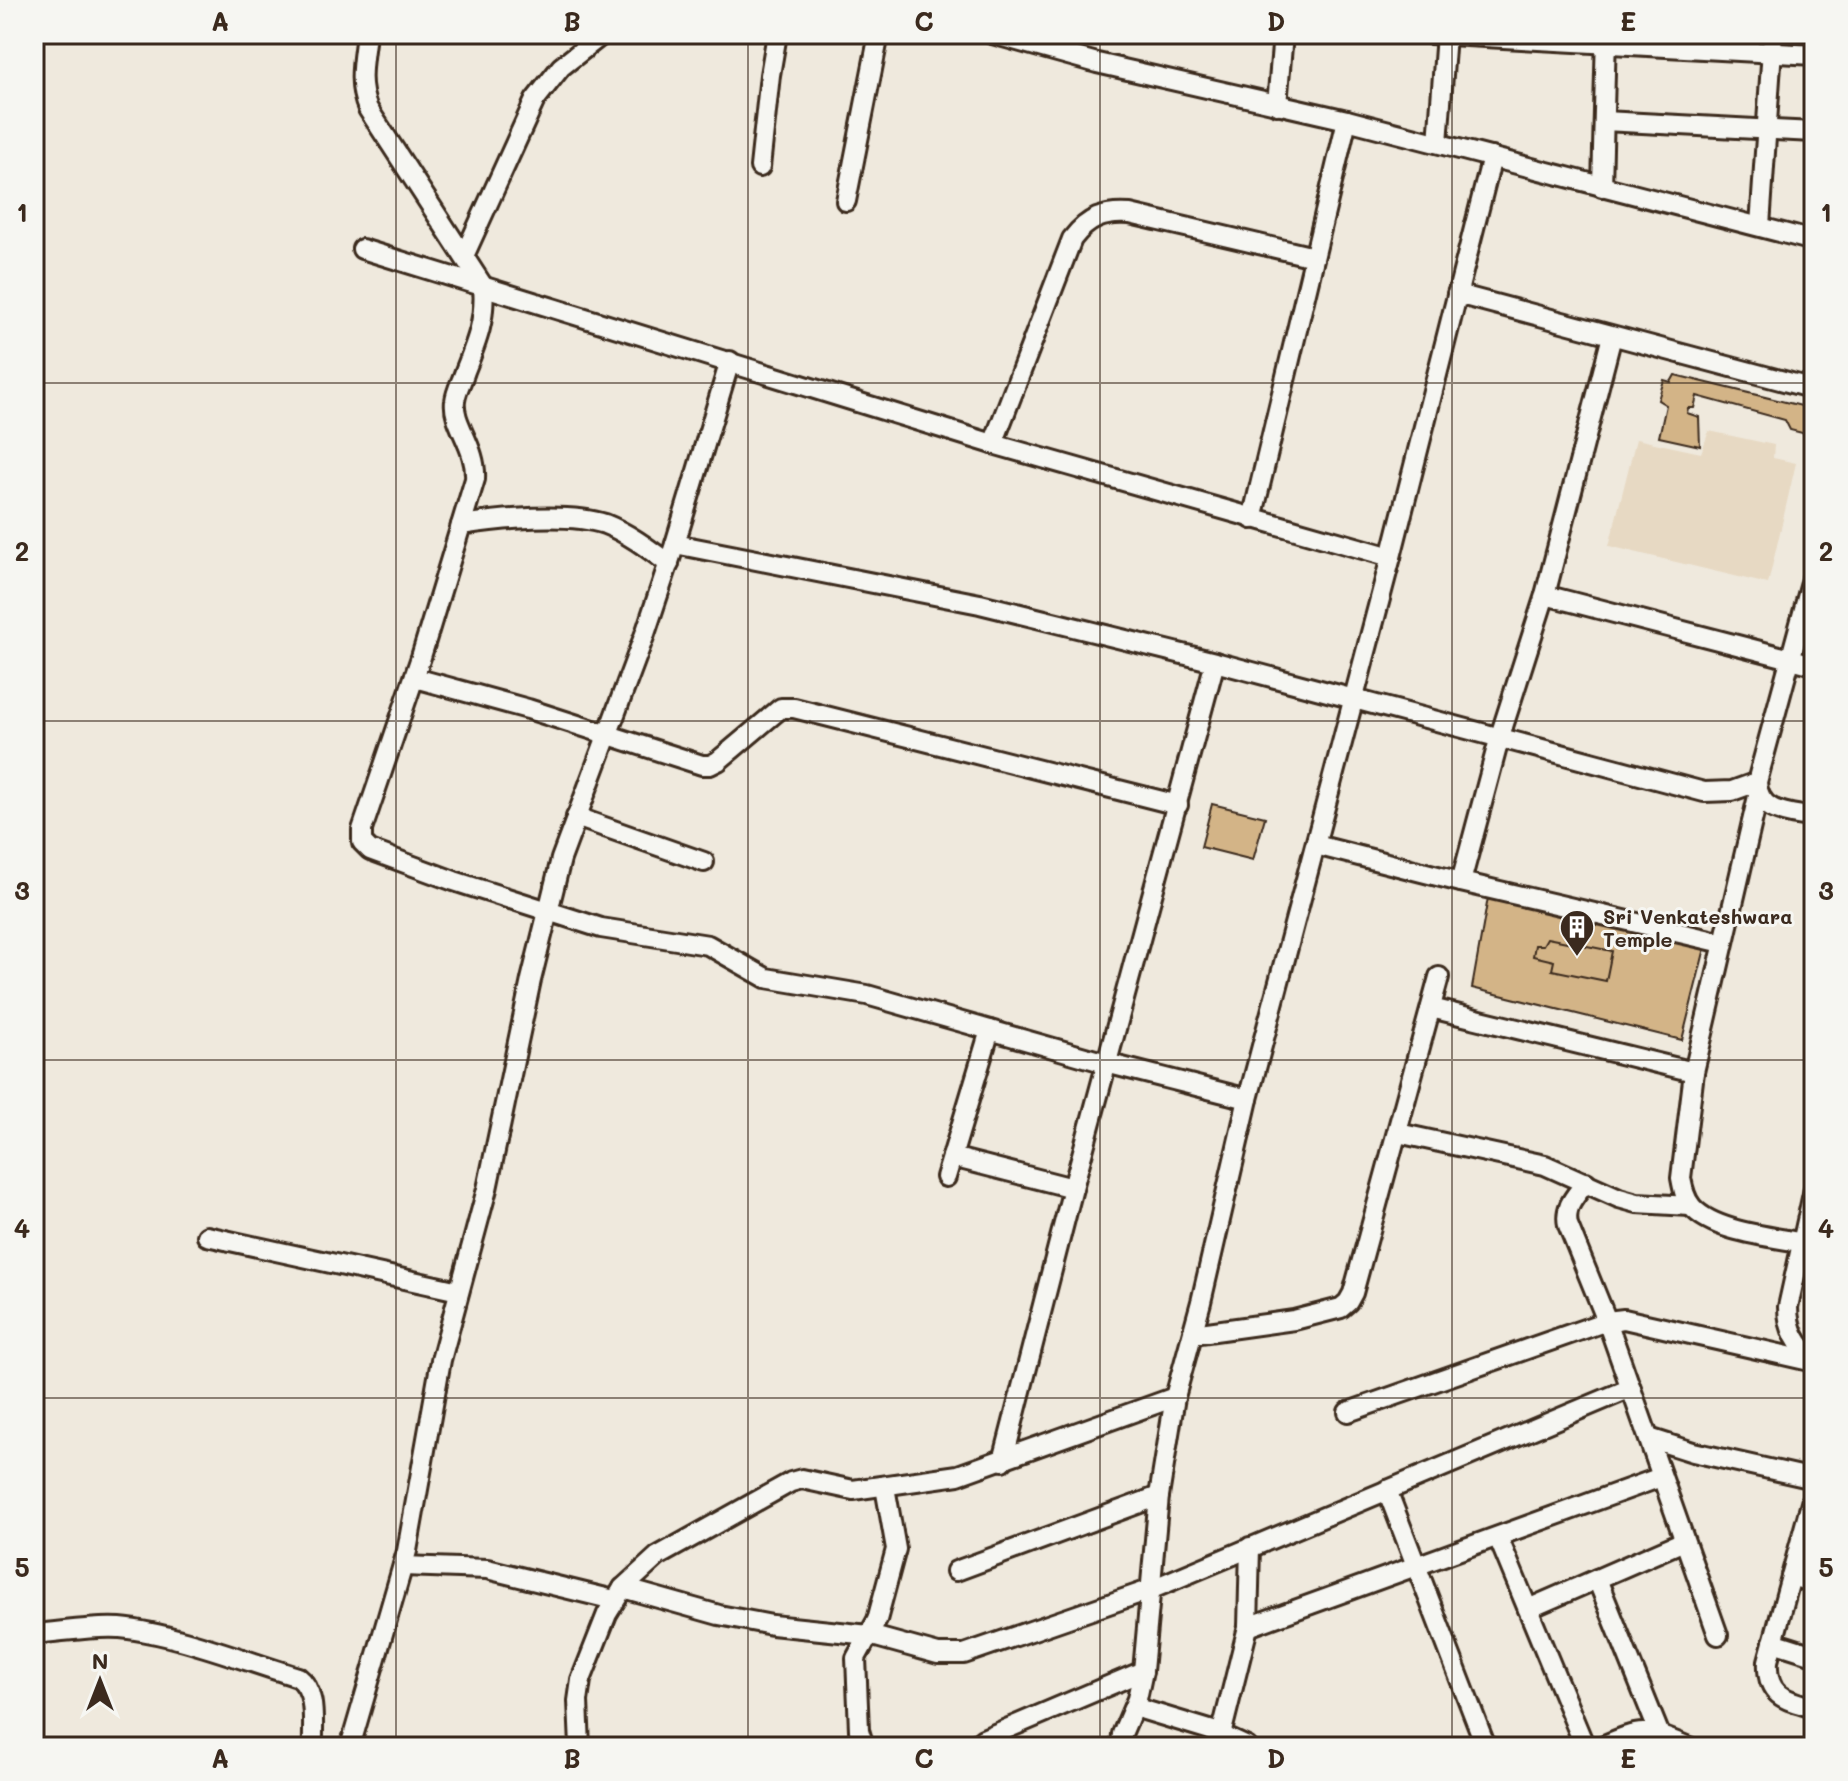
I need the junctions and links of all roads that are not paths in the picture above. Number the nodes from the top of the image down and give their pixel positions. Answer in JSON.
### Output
{"nodes":[{"id":1,"x":366,"y":34,"type":"edge"},
{"id":2,"x":603,"y":34,"type":"edge"},
{"id":3,"x":777,"y":34,"type":"edge"},
{"id":4,"x":879,"y":34,"type":"edge"},
{"id":5,"x":992,"y":34,"type":"edge"},
{"id":6,"x":1283,"y":34,"type":"edge"},
{"id":7,"x":1441,"y":34,"type":"edge"},
{"id":8,"x":1605,"y":39,"type":"edge"},
{"id":9,"x":1773,"y":43,"type":"edge"},
{"id":10,"x":1814,"y":55,"type":"edge"},
{"id":11,"x":1277,"y":105,"type":"junction"},
{"id":12,"x":1347,"y":120,"type":"junction"},
{"id":13,"x":1604,"y":121,"type":"junction"},
{"id":14,"x":1768,"y":129,"type":"junction"},
{"id":15,"x":1814,"y":132,"type":"edge"},
{"id":16,"x":1438,"y":143,"type":"junction"},
{"id":17,"x":1492,"y":157,"type":"junction"},
{"id":18,"x":760,"y":167,"type":"dead end"},
{"id":19,"x":1602,"y":187,"type":"junction"},
{"id":20,"x":846,"y":201,"type":"dead end"},
{"id":21,"x":1760,"y":226,"type":"junction"},
{"id":22,"x":1814,"y":241,"type":"edge"},
{"id":23,"x":362,"y":249,"type":"dead end"},
{"id":24,"x":464,"y":256,"type":"junction"},
{"id":25,"x":1314,"y":257,"type":"junction"},
{"id":26,"x":483,"y":286,"type":"junction"},
{"id":27,"x":1457,"y":294,"type":"junction"},
{"id":28,"x":1612,"y":336,"type":"junction"},
{"id":29,"x":730,"y":361,"type":"junction"},
{"id":30,"x":1814,"y":389,"type":"edge"},
{"id":31,"x":993,"y":444,"type":"junction"},
{"id":32,"x":1252,"y":519,"type":"junction"},
{"id":33,"x":461,"y":525,"type":"junction"},
{"id":34,"x":675,"y":544,"type":"junction"},
{"id":35,"x":1391,"y":557,"type":"junction"},
{"id":36,"x":669,"y":564,"type":"junction"},
{"id":37,"x":1814,"y":572,"type":"edge"},
{"id":38,"x":1545,"y":595,"type":"junction"},
{"id":39,"x":1789,"y":660,"type":"junction"},
{"id":40,"x":1215,"y":662,"type":"junction"},
{"id":41,"x":1814,"y":665,"type":"edge"},
{"id":42,"x":415,"y":678,"type":"junction"},
{"id":43,"x":1354,"y":700,"type":"junction"},
{"id":44,"x":606,"y":736,"type":"junction"},
{"id":45,"x":1500,"y":736,"type":"junction"},
{"id":46,"x":1758,"y":789,"type":"junction"},
{"id":47,"x":1178,"y":805,"type":"junction"},
{"id":48,"x":576,"y":817,"type":"junction"},
{"id":49,"x":1814,"y":818,"type":"edge"},
{"id":50,"x":1316,"y":845,"type":"junction"},
{"id":51,"x":704,"y":862,"type":"dead end"},
{"id":52,"x":1461,"y":882,"type":"junction"},
{"id":53,"x":548,"y":911,"type":"junction"},
{"id":54,"x":1723,"y":943,"type":"junction"},
{"id":55,"x":1439,"y":977,"type":"dead end"},
{"id":56,"x":1431,"y":1008,"type":"junction"},
{"id":57,"x":990,"y":1030,"type":"junction"},
{"id":58,"x":1106,"y":1063,"type":"junction"},
{"id":59,"x":1694,"y":1072,"type":"junction"},
{"id":60,"x":1248,"y":1099,"type":"junction"},
{"id":61,"x":1398,"y":1133,"type":"junction"},
{"id":62,"x":952,"y":1157,"type":"junction"},
{"id":63,"x":946,"y":1177,"type":"dead end"},
{"id":64,"x":1586,"y":1182,"type":"junction"},
{"id":65,"x":1073,"y":1188,"type":"junction"},
{"id":66,"x":1814,"y":1189,"type":"edge"},
{"id":67,"x":1690,"y":1206,"type":"junction"},
{"id":68,"x":207,"y":1236,"type":"dead end"},
{"id":69,"x":1808,"y":1243,"type":"edge"},
{"id":70,"x":459,"y":1291,"type":"junction"},
{"id":71,"x":1607,"y":1321,"type":"junction"},
{"id":72,"x":1193,"y":1334,"type":"junction"},
{"id":73,"x":1814,"y":1361,"type":"edge"},
{"id":74,"x":1631,"y":1388,"type":"junction"},
{"id":75,"x":1175,"y":1397,"type":"junction"},
{"id":76,"x":1348,"y":1412,"type":"dead end"},
{"id":77,"x":1649,"y":1438,"type":"junction"},
{"id":78,"x":1003,"y":1461,"type":"junction"},
{"id":79,"x":1661,"y":1477,"type":"junction"},
{"id":80,"x":1814,"y":1479,"type":"edge"},
{"id":81,"x":885,"y":1487,"type":"junction"},
{"id":82,"x":1387,"y":1490,"type":"junction"},
{"id":83,"x":1814,"y":1492,"type":"edge"},
{"id":84,"x":1159,"y":1496,"type":"junction"},
{"id":85,"x":1498,"y":1537,"type":"junction"},
{"id":86,"x":1684,"y":1541,"type":"junction"},
{"id":87,"x":1250,"y":1547,"type":"junction"},
{"id":88,"x":403,"y":1566,"type":"junction"},
{"id":89,"x":1417,"y":1566,"type":"junction"},
{"id":90,"x":956,"y":1571,"type":"dead end"},
{"id":91,"x":1791,"y":1576,"type":"junction"},
{"id":92,"x":1597,"y":1579,"type":"junction"},
{"id":93,"x":1814,"y":1583,"type":"edge"},
{"id":94,"x":1152,"y":1589,"type":"junction"},
{"id":95,"x":619,"y":1594,"type":"junction"},
{"id":96,"x":1528,"y":1609,"type":"junction"},
{"id":97,"x":1248,"y":1627,"type":"junction"},
{"id":98,"x":34,"y":1634,"type":"edge"},
{"id":99,"x":869,"y":1635,"type":"junction"},
{"id":100,"x":1718,"y":1635,"type":"dead end"},
{"id":101,"x":1773,"y":1642,"type":"junction"},
{"id":102,"x":1814,"y":1655,"type":"edge"},
{"id":103,"x":1143,"y":1671,"type":"junction"},
{"id":104,"x":1134,"y":1707,"type":"junction"},
{"id":105,"x":1814,"y":1708,"type":"edge"},
{"id":106,"x":1221,"y":1735,"type":"junction"},
{"id":107,"x":1658,"y":1741,"type":"edge"},
{"id":108,"x":313,"y":1747,"type":"edge"},
{"id":109,"x":350,"y":1747,"type":"edge"},
{"id":110,"x":580,"y":1747,"type":"edge"},
{"id":111,"x":864,"y":1747,"type":"edge"},
{"id":112,"x":973,"y":1747,"type":"edge"},
{"id":113,"x":1121,"y":1747,"type":"edge"},
{"id":114,"x":1247,"y":1747,"type":"edge"},
{"id":115,"x":1486,"y":1747,"type":"edge"},
{"id":116,"x":1585,"y":1747,"type":"edge"},
{"id":117,"x":1600,"y":1747,"type":"edge"},
{"id":118,"x":1689,"y":1747,"type":"edge"}],
"edges":[{"from":1,"to":24,"type":"street"},
{"from":2,"to":24,"type":"street"},
{"from":3,"to":18,"type":"street"},
{"from":4,"to":20,"type":"street"},
{"from":5,"to":11,"type":"street"},
{"from":6,"to":11,"type":"street"},
{"from":7,"to":8,"type":"street"},
{"from":7,"to":16,"type":"street"},
{"from":8,"to":9,"type":"street"},
{"from":8,"to":13,"type":"street"},
{"from":9,"to":10,"type":"street"},
{"from":9,"to":14,"type":"street"},
{"from":11,"to":12,"type":"street"},
{"from":12,"to":16,"type":"street"},
{"from":12,"to":25,"type":"street"},
{"from":13,"to":14,"type":"street"},
{"from":13,"to":19,"type":"street"},
{"from":14,"to":15,"type":"street"},
{"from":14,"to":21,"type":"street"},
{"from":16,"to":17,"type":"street"},
{"from":17,"to":19,"type":"street"},
{"from":17,"to":27,"type":"street"},
{"from":19,"to":21,"type":"street"},
{"from":21,"to":22,"type":"street"},
{"from":23,"to":26,"type":"street"},
{"from":24,"to":26,"type":"street"},
{"from":25,"to":31,"type":"street"},
{"from":25,"to":32,"type":"street"},
{"from":26,"to":29,"type":"street"},
{"from":26,"to":33,"type":"street"},
{"from":27,"to":28,"type":"street"},
{"from":27,"to":35,"type":"street"},
{"from":28,"to":30,"type":"street"},
{"from":28,"to":38,"type":"street"},
{"from":29,"to":31,"type":"street"},
{"from":29,"to":34,"type":"street"},
{"from":31,"to":32,"type":"street"},
{"from":32,"to":35,"type":"street"},
{"from":33,"to":36,"type":"street"},
{"from":33,"to":42,"type":"street"},
{"from":34,"to":36,"type":"street"},
{"from":34,"to":40,"type":"street"},
{"from":35,"to":43,"type":"street"},
{"from":36,"to":44,"type":"street"},
{"from":37,"to":39,"type":"street"},
{"from":38,"to":39,"type":"street"},
{"from":38,"to":45,"type":"street"},
{"from":39,"to":41,"type":"street"},
{"from":39,"to":46,"type":"street"},
{"from":40,"to":43,"type":"street"},
{"from":40,"to":47,"type":"street"},
{"from":42,"to":44,"type":"street"},
{"from":42,"to":53,"type":"street"},
{"from":43,"to":45,"type":"street"},
{"from":43,"to":50,"type":"street"},
{"from":44,"to":47,"type":"street"},
{"from":44,"to":48,"type":"street"},
{"from":45,"to":46,"type":"street"},
{"from":45,"to":52,"type":"street"},
{"from":46,"to":49,"type":"street"},
{"from":46,"to":54,"type":"street"},
{"from":47,"to":58,"type":"street"},
{"from":48,"to":51,"type":"street"},
{"from":48,"to":53,"type":"street"},
{"from":50,"to":52,"type":"street"},
{"from":50,"to":60,"type":"street"},
{"from":52,"to":54,"type":"street"},
{"from":53,"to":57,"type":"street"},
{"from":53,"to":70,"type":"street"},
{"from":54,"to":59,"type":"street"},
{"from":55,"to":56,"type":"street"},
{"from":56,"to":59,"type":"street"},
{"from":56,"to":61,"type":"street"},
{"from":57,"to":58,"type":"street"},
{"from":57,"to":62,"type":"street"},
{"from":58,"to":60,"type":"street"},
{"from":58,"to":65,"type":"street"},
{"from":59,"to":67,"type":"street"},
{"from":60,"to":72,"type":"street"},
{"from":61,"to":64,"type":"street"},
{"from":61,"to":72,"type":"street"},
{"from":62,"to":63,"type":"street"},
{"from":62,"to":65,"type":"street"},
{"from":64,"to":67,"type":"street"},
{"from":64,"to":71,"type":"street"},
{"from":65,"to":78,"type":"street"},
{"from":66,"to":69,"type":"street"},
{"from":67,"to":69,"type":"street"},
{"from":68,"to":70,"type":"street"},
{"from":69,"to":73,"type":"street"},
{"from":70,"to":88,"type":"street"},
{"from":71,"to":73,"type":"street"},
{"from":71,"to":74,"type":"street"},
{"from":71,"to":76,"type":"street"},
{"from":72,"to":75,"type":"street"},
{"from":74,"to":77,"type":"street"},
{"from":74,"to":82,"type":"street"},
{"from":75,"to":78,"type":"street"},
{"from":75,"to":84,"type":"street"},
{"from":77,"to":79,"type":"street"},
{"from":77,"to":80,"type":"street"},
{"from":78,"to":81,"type":"street"},
{"from":79,"to":85,"type":"street"},
{"from":79,"to":86,"type":"street"},
{"from":81,"to":95,"type":"street"},
{"from":81,"to":99,"type":"street"},
{"from":82,"to":87,"type":"street"},
{"from":82,"to":89,"type":"street"},
{"from":83,"to":91,"type":"street"},
{"from":84,"to":90,"type":"street"},
{"from":84,"to":94,"type":"street"},
{"from":85,"to":89,"type":"street"},
{"from":85,"to":96,"type":"street"},
{"from":86,"to":92,"type":"street"},
{"from":86,"to":100,"type":"street"},
{"from":87,"to":94,"type":"street"},
{"from":87,"to":97,"type":"street"},
{"from":88,"to":95,"type":"street"},
{"from":88,"to":109,"type":"street"},
{"from":89,"to":97,"type":"street"},
{"from":89,"to":115,"type":"street"},
{"from":91,"to":93,"type":"street"},
{"from":91,"to":101,"type":"street"},
{"from":92,"to":96,"type":"street"},
{"from":92,"to":107,"type":"street"},
{"from":94,"to":99,"type":"street"},
{"from":94,"to":103,"type":"street"},
{"from":95,"to":99,"type":"street"},
{"from":95,"to":110,"type":"street"},
{"from":96,"to":116,"type":"street"},
{"from":97,"to":106,"type":"street"},
{"from":98,"to":108,"type":"street"},
{"from":99,"to":111,"type":"street"},
{"from":101,"to":102,"type":"street"},
{"from":101,"to":105,"type":"street"},
{"from":103,"to":104,"type":"street"},
{"from":103,"to":112,"type":"street"},
{"from":104,"to":106,"type":"street"},
{"from":104,"to":113,"type":"street"},
{"from":106,"to":114,"type":"street"},
{"from":107,"to":117,"type":"street"},
{"from":107,"to":118,"type":"street"}]}
